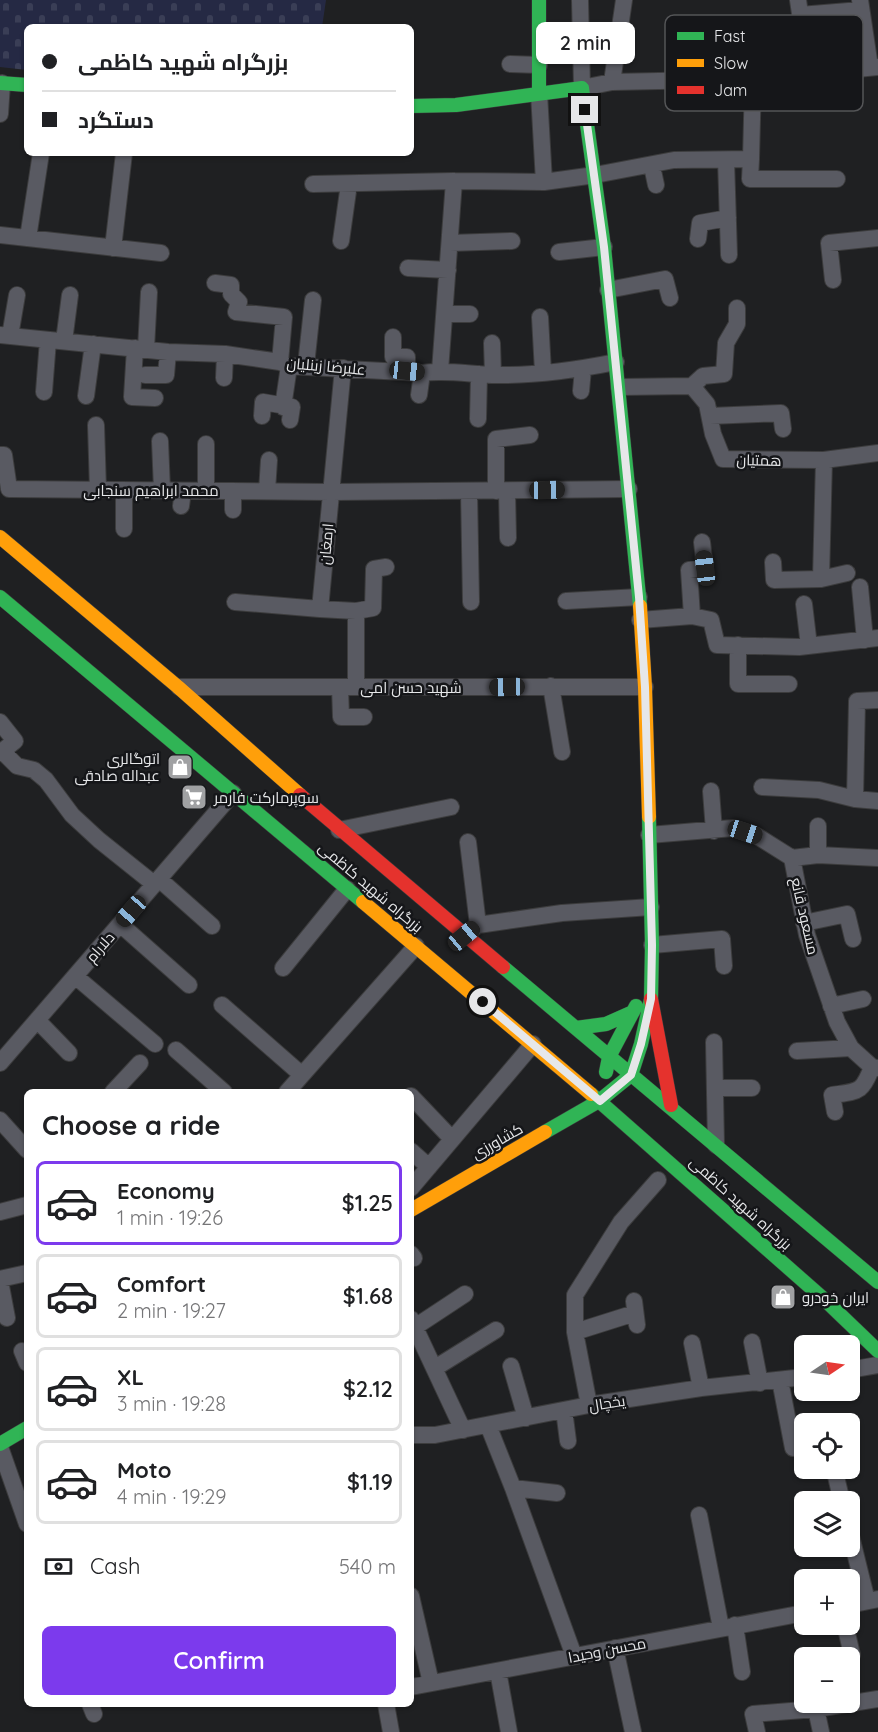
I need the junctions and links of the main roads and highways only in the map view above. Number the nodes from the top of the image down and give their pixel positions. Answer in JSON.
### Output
{"nodes":[{"id":1,"x":539,"y":0,"type":"edge"},
{"id":2,"x":1,"y":83,"type":"edge"},
{"id":3,"x":24,"y":85,"type":"edge"},
{"id":4,"x":539,"y":93,"type":"junction"},
{"id":5,"x":414,"y":106,"type":"edge"},
{"id":6,"x":0,"y":537,"type":"edge"},
{"id":7,"x":1,"y":598,"type":"edge"},
{"id":8,"x":651,"y":984,"type":"junction"},
{"id":9,"x":651,"y":999,"type":"junction"},
{"id":10,"x":633,"y":1012,"type":"junction"},
{"id":11,"x":576,"y":1028,"type":"junction"},
{"id":12,"x":609,"y":1057,"type":"junction"},
{"id":13,"x":631,"y":1075,"type":"junction"},
{"id":14,"x":600,"y":1101,"type":"junction"},
{"id":15,"x":671,"y":1105,"type":"junction"},
{"id":16,"x":414,"y":1208,"type":"edge"},
{"id":17,"x":878,"y":1282,"type":"edge"},
{"id":18,"x":878,"y":1351,"type":"edge"},
{"id":19,"x":24,"y":1430,"type":"edge"},
{"id":20,"x":0,"y":1445,"type":"edge"}],
"edges":[{"from":1,"to":4,"type":"main road"},
{"from":2,"to":3,"type":"main road"},
{"from":4,"to":5,"type":"main road"},
{"from":4,"to":8,"type":"main road"},
{"from":6,"to":11,"type":"main road","name":"بزرگراه شهید کاظمی"},
{"from":7,"to":14,"type":"main road","name":"بزرگراه شهید کاظمی"},
{"from":8,"to":9,"type":"main road"},
{"from":8,"to":10,"type":"main road"},
{"from":9,"to":13,"type":"main road"},
{"from":9,"to":15,"type":"main road"},
{"from":10,"to":11,"type":"main road"},
{"from":10,"to":12,"type":"main road"},
{"from":11,"to":12,"type":"main road","name":"بزرگراه شهید کاظمی"},
{"from":12,"to":13,"type":"main road","name":"بزرگراه شهید کاظمی"},
{"from":12,"to":14,"type":"main road"},
{"from":13,"to":14,"type":"main road","name":"کشاورزی"},
{"from":13,"to":15,"type":"main road","name":"بزرگراه شهید کاظمی"},
{"from":14,"to":16,"type":"main road","name":"کشاورزی"},
{"from":14,"to":18,"type":"main road","name":"بزرگراه شهید کاظمی"},
{"from":15,"to":17,"type":"main road","name":"بزرگراه شهید کاظمی"},
{"from":19,"to":20,"type":"main road"}]}
